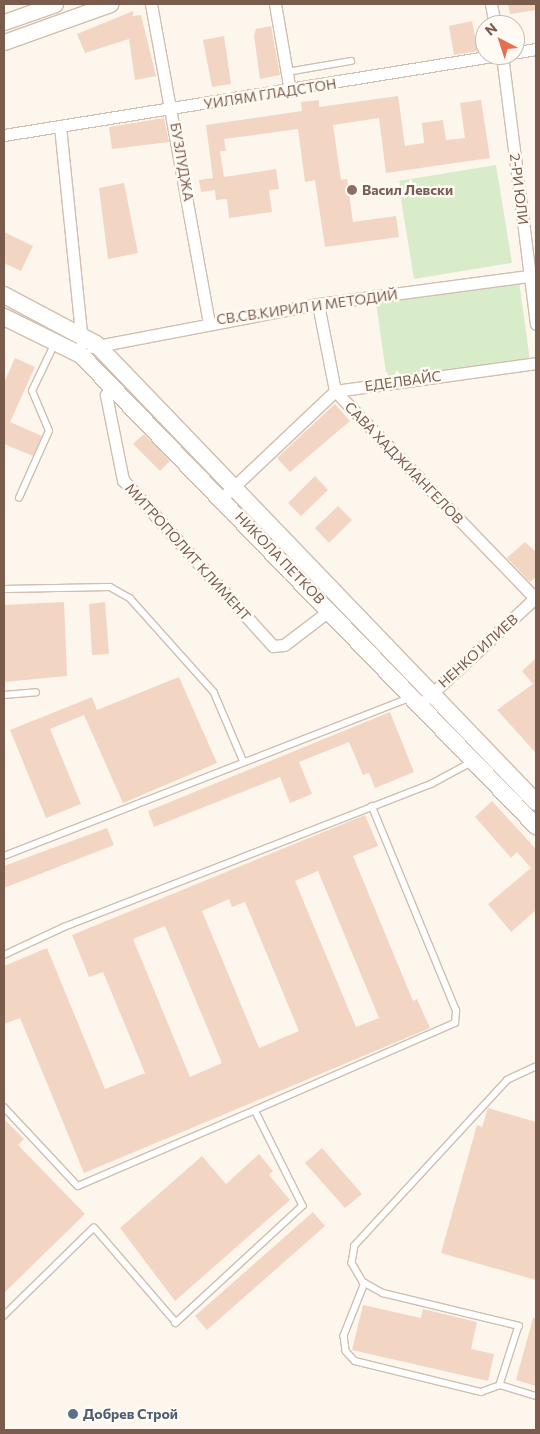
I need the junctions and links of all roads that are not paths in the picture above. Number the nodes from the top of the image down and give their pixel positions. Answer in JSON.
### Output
{"nodes":[{"id":1,"x":55,"y":4,"type":"edge"},
{"id":2,"x":110,"y":4,"type":"edge"},
{"id":3,"x":151,"y":4,"type":"edge"},
{"id":4,"x":275,"y":4,"type":"edge"},
{"id":5,"x":4,"y":22,"type":"edge"},
{"id":6,"x":4,"y":42,"type":"edge"},
{"id":7,"x":351,"y":61,"type":"dead end"},
{"id":8,"x":475,"y":61,"type":"edge"},
{"id":9,"x":503,"y":65,"type":"edge"},
{"id":10,"x":287,"y":72,"type":"junction"},
{"id":11,"x":290,"y":91,"type":"junction"},
{"id":12,"x":172,"y":109,"type":"junction"},
{"id":13,"x":60,"y":126,"type":"junction"},
{"id":14,"x":4,"y":135,"type":"edge"},
{"id":15,"x":533,"y":277,"type":"edge"},
{"id":16,"x":4,"y":295,"type":"edge"},
{"id":17,"x":318,"y":304,"type":"junction"},
{"id":18,"x":4,"y":317,"type":"edge"},
{"id":19,"x":209,"y":322,"type":"junction"},
{"id":20,"x":536,"y":324,"type":"edge"},
{"id":21,"x":90,"y":339,"type":"junction"},
{"id":22,"x":56,"y":341,"type":"junction"},
{"id":23,"x":81,"y":355,"type":"junction"},
{"id":24,"x":536,"y":363,"type":"edge"},
{"id":25,"x":112,"y":386,"type":"junction"},
{"id":26,"x":335,"y":391,"type":"junction"},
{"id":27,"x":235,"y":486,"type":"junction"},
{"id":28,"x":19,"y":498,"type":"dead end"},
{"id":29,"x":222,"y":498,"type":"junction"},
{"id":30,"x":4,"y":589,"type":"edge"},
{"id":31,"x":536,"y":598,"type":"edge"},
{"id":32,"x":330,"y":610,"type":"junction"},
{"id":33,"x":434,"y":691,"type":"junction"},
{"id":34,"x":36,"y":692,"type":"dead end"},
{"id":35,"x":4,"y":695,"type":"edge"},
{"id":36,"x":416,"y":701,"type":"junction"},
{"id":37,"x":243,"y":760,"type":"junction"},
{"id":38,"x":474,"y":761,"type":"junction"},
{"id":39,"x":536,"y":802,"type":"edge"},
{"id":40,"x":372,"y":807,"type":"junction"},
{"id":41,"x":536,"y":826,"type":"edge"},
{"id":42,"x":4,"y":856,"type":"edge"},
{"id":43,"x":4,"y":955,"type":"edge"},
{"id":44,"x":536,"y":1067,"type":"edge"},
{"id":45,"x":4,"y":1107,"type":"edge"},
{"id":46,"x":255,"y":1110,"type":"junction"},
{"id":47,"x":365,"y":1283,"type":"junction"},
{"id":48,"x":4,"y":1316,"type":"edge"},
{"id":49,"x":500,"y":1385,"type":"junction"},
{"id":50,"x":536,"y":1396,"type":"edge"}],
"edges":[{"from":1,"to":5,"type":"street"},
{"from":2,"to":6,"type":"street"},
{"from":3,"to":12,"type":"street","name":"БУЗЛУДЖА"},
{"from":4,"to":10,"type":"street"},
{"from":7,"to":10,"type":"lane"},
{"from":8,"to":11,"type":"street","name":"УИЛЯМ ГЛАДСТОН"},
{"from":9,"to":15,"type":"street","name":"2-РИ ЮЛИ"},
{"from":10,"to":11,"type":"street"},
{"from":11,"to":12,"type":"street","name":"УИЛЯМ ГЛАДСТОН"},
{"from":12,"to":13,"type":"street","name":"УИЛЯМ ГЛАДСТОН"},
{"from":12,"to":19,"type":"street","name":"БУЗЛУДЖА"},
{"from":13,"to":14,"type":"street","name":"УИЛЯМ ГЛАДСТОН"},
{"from":13,"to":21,"type":"street"},
{"from":15,"to":17,"type":"street","name":"СВ.СВ.КИРИЛ И МЕТОДИЙ"},
{"from":15,"to":20,"type":"street","name":"2-РИ ЮЛИ"},
{"from":16,"to":21,"type":"main road","name":"НИКОЛА ПЕТКОВ"},
{"from":17,"to":19,"type":"street","name":"СВ.СВ.КИРИЛ И МЕТОДИЙ"},
{"from":17,"to":26,"type":"street","name":"САВА ХАДЖИАНГЕЛОВ"},
{"from":18,"to":22,"type":"main road","name":"НИКОЛА ПЕТКОВ"},
{"from":19,"to":21,"type":"street","name":"СВ.СВ.КИРИЛ И МЕТОДИЙ"},
{"from":21,"to":23,"type":"street","name":"СВ.СВ.КИРИЛ И МЕТОДИЙ"},
{"from":21,"to":27,"type":"main road","name":"НИКОЛА ПЕТКОВ"},
{"from":22,"to":23,"type":"main road","name":"НИКОЛА ПЕТКОВ"},
{"from":22,"to":28,"type":"lane"},
{"from":23,"to":25,"type":"main road","name":"НИКОЛА ПЕТКОВ"},
{"from":24,"to":26,"type":"street","name":"ЕДЕЛВАЙС"},
{"from":25,"to":29,"type":"main road","name":"НИКОЛА ПЕТКОВ"},
{"from":25,"to":32,"type":"street","name":"МИТРОПОЛИТ КЛИМЕНТ"},
{"from":26,"to":27,"type":"street"},
{"from":26,"to":31,"type":"street","name":"САВА ХАДЖИАНГЕЛОВ"},
{"from":27,"to":29,"type":"street"},
{"from":27,"to":33,"type":"main road","name":"НИКОЛА ПЕТКОВ"},
{"from":29,"to":32,"type":"main road","name":"НИКОЛА ПЕТКОВ"},
{"from":30,"to":37,"type":"lane"},
{"from":31,"to":33,"type":"street","name":"НЕНКО ИЛИЕВ"},
{"from":32,"to":36,"type":"main road","name":"НИКОЛА ПЕТКОВ"},
{"from":33,"to":36,"type":"street","name":"НЕНКО ИЛИЕВ"},
{"from":33,"to":39,"type":"main road","name":"НИКОЛА ПЕТКОВ"},
{"from":34,"to":35,"type":"lane"},
{"from":36,"to":37,"type":"lane"},
{"from":36,"to":38,"type":"main road","name":"НИКОЛА ПЕТКОВ"},
{"from":37,"to":42,"type":"lane"},
{"from":38,"to":40,"type":"lane"},
{"from":38,"to":41,"type":"main road","name":"НИКОЛА ПЕТКОВ"},
{"from":40,"to":43,"type":"lane"},
{"from":40,"to":46,"type":"lane"},
{"from":44,"to":47,"type":"lane"},
{"from":45,"to":46,"type":"lane"},
{"from":46,"to":48,"type":"lane"},
{"from":47,"to":49,"type":"lane"},
{"from":47,"to":49,"type":"lane"},
{"from":49,"to":50,"type":"lane"}]}
